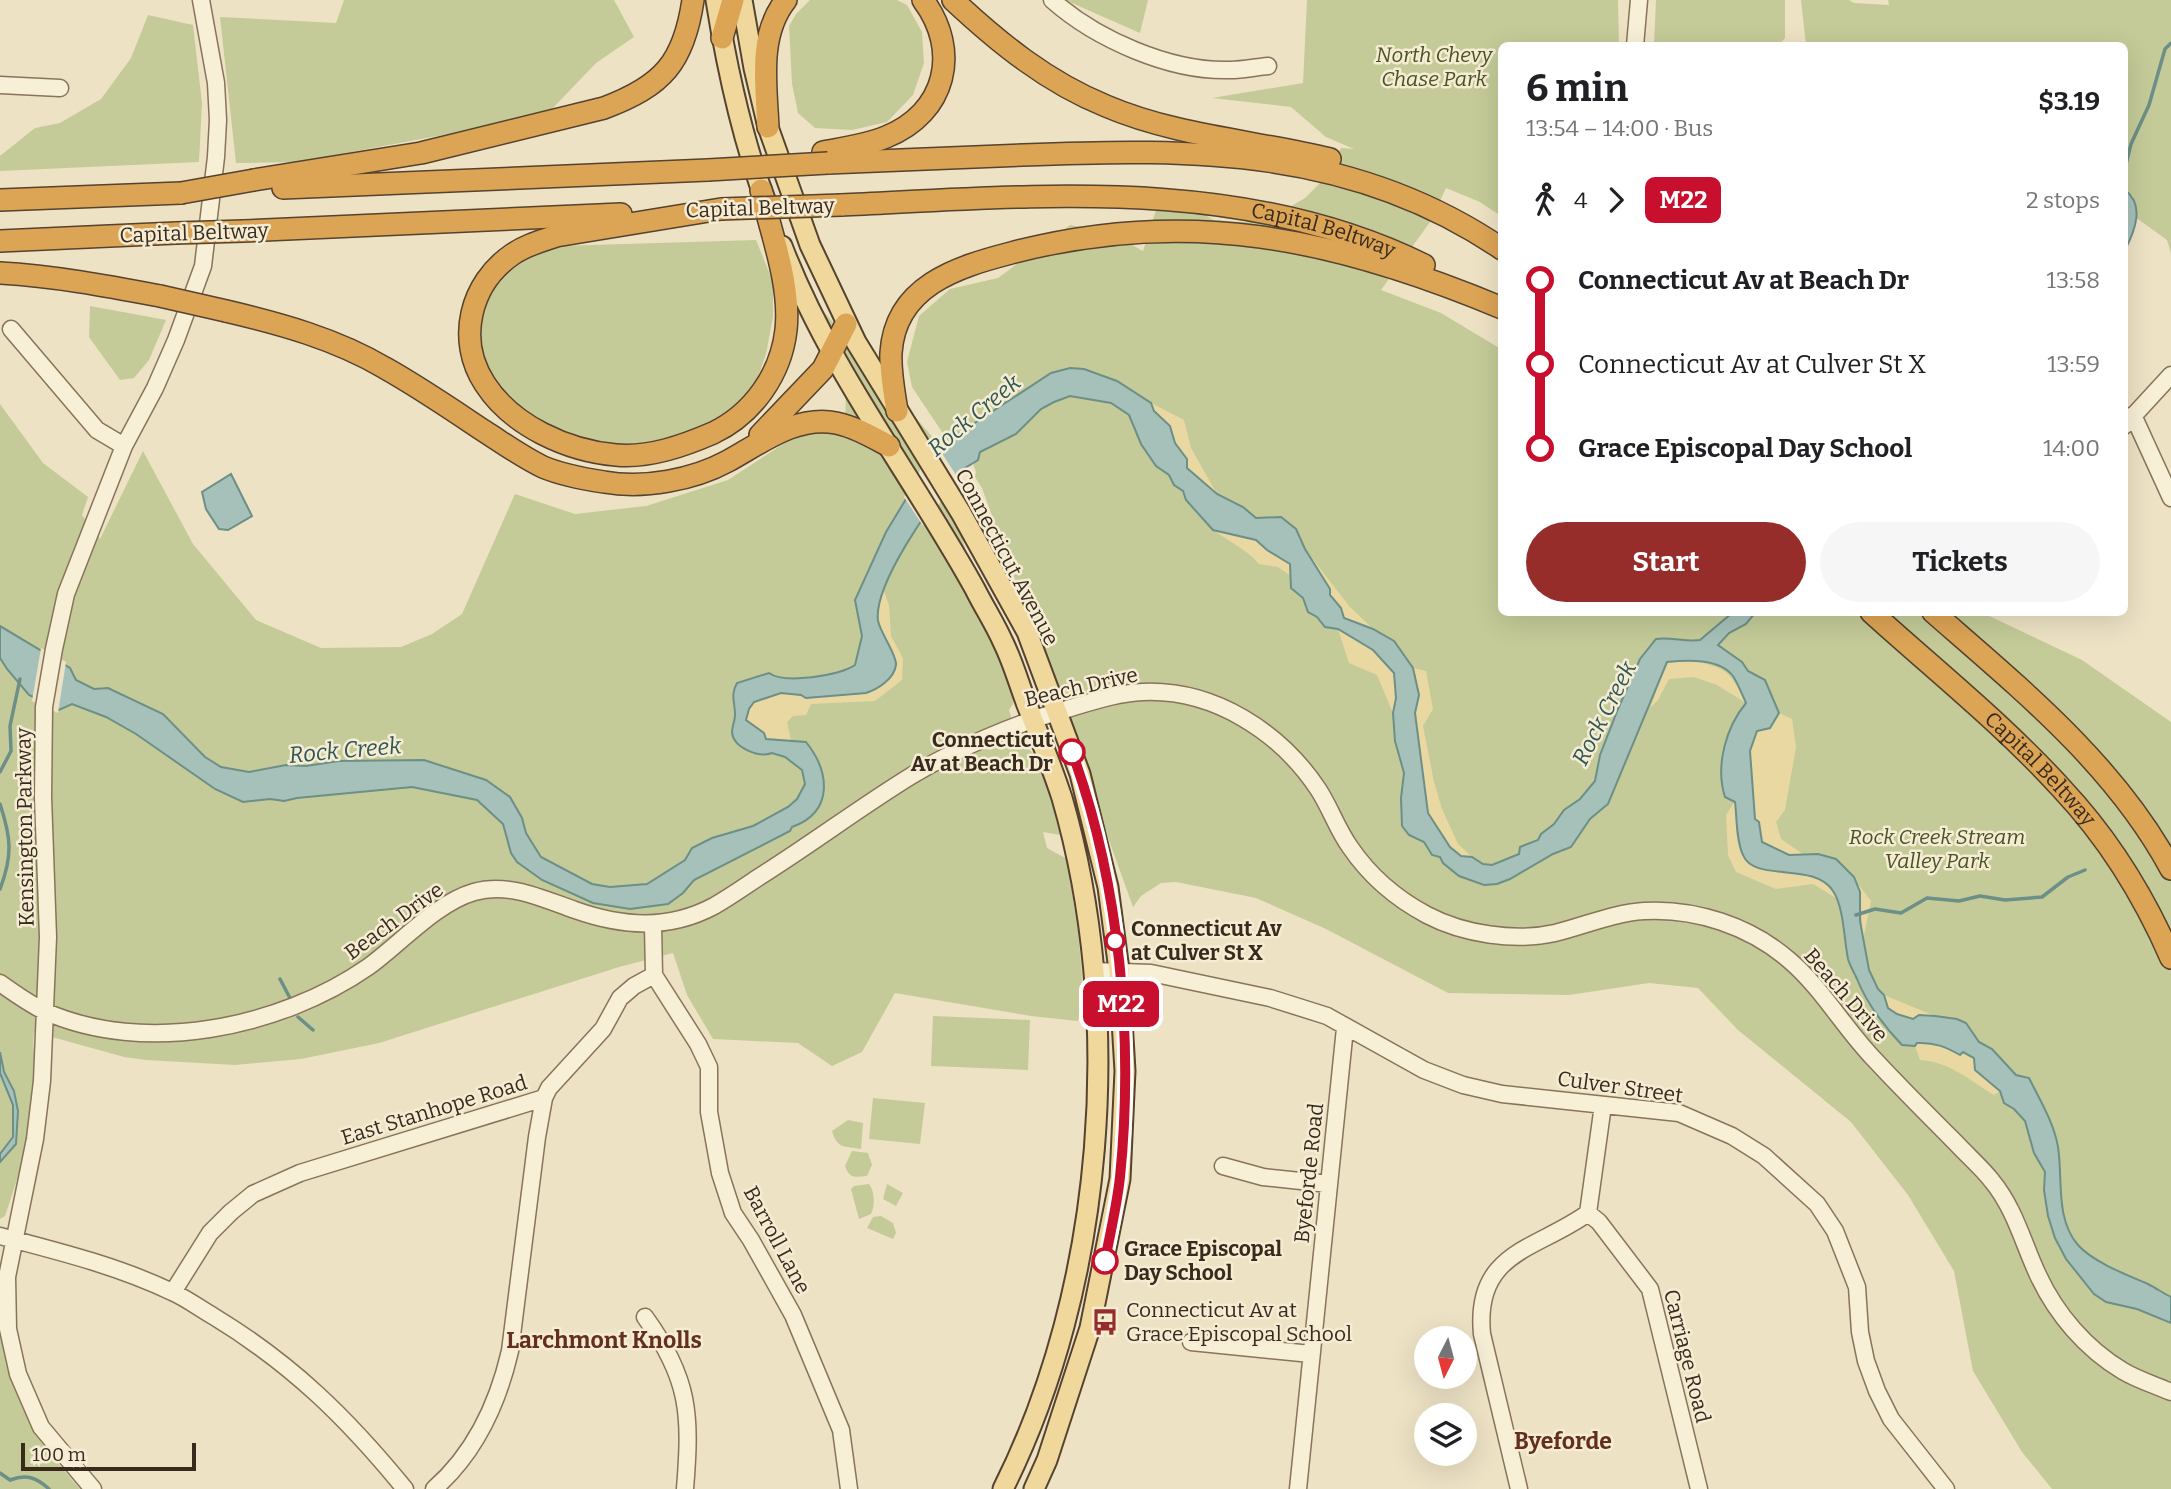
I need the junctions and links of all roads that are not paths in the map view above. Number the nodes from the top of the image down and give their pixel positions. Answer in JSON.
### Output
{"nodes":[{"id":1,"x":201,"y":0,"type":"edge"},
{"id":2,"x":693,"y":0,"type":"edge"},
{"id":3,"x":716,"y":0,"type":"edge"},
{"id":4,"x":733,"y":0,"type":"edge"},
{"id":5,"x":742,"y":0,"type":"edge"},
{"id":6,"x":786,"y":0,"type":"edge"},
{"id":7,"x":923,"y":0,"type":"edge"},
{"id":8,"x":955,"y":0,"type":"edge"},
{"id":9,"x":1052,"y":0,"type":"edge"},
{"id":10,"x":1639,"y":0,"type":"edge"},
{"id":11,"x":722,"y":38,"type":"junction"},
{"id":12,"x":1635,"y":42,"type":"edge"},
{"id":13,"x":1268,"y":66,"type":"dead end"},
{"id":14,"x":0,"y":85,"type":"edge"},
{"id":15,"x":60,"y":88,"type":"dead end"},
{"id":16,"x":768,"y":127,"type":"junction"},
{"id":17,"x":826,"y":158,"type":"junction"},
{"id":18,"x":252,"y":185,"type":"junction"},
{"id":19,"x":1387,"y":189,"type":"junction"},
{"id":20,"x":761,"y":190,"type":"junction"},
{"id":21,"x":0,"y":200,"type":"edge"},
{"id":22,"x":721,"y":209,"type":"junction"},
{"id":23,"x":0,"y":241,"type":"edge"},
{"id":24,"x":1498,"y":247,"type":"edge"},
{"id":25,"x":0,"y":273,"type":"edge"},
{"id":26,"x":1498,"y":305,"type":"edge"},
{"id":27,"x":1498,"y":306,"type":"edge"},
{"id":28,"x":846,"y":324,"type":"junction"},
{"id":29,"x":11,"y":329,"type":"dead end"},
{"id":30,"x":833,"y":352,"type":"junction"},
{"id":31,"x":2171,"y":375,"type":"edge"},
{"id":32,"x":897,"y":411,"type":"junction"},
{"id":33,"x":2129,"y":421,"type":"edge"},
{"id":34,"x":124,"y":446,"type":"junction"},
{"id":35,"x":746,"y":449,"type":"junction"},
{"id":36,"x":894,"y":454,"type":"junction"},
{"id":37,"x":2171,"y":498,"type":"edge"},
{"id":38,"x":1875,"y":616,"type":"edge"},
{"id":39,"x":1937,"y":616,"type":"edge"},
{"id":40,"x":1057,"y":711,"type":"junction"},
{"id":41,"x":1032,"y":719,"type":"junction"},
{"id":42,"x":2171,"y":869,"type":"edge"},
{"id":43,"x":653,"y":925,"type":"junction"},
{"id":44,"x":2171,"y":958,"type":"edge"},
{"id":45,"x":1119,"y":970,"type":"junction"},
{"id":46,"x":1094,"y":971,"type":"junction"},
{"id":47,"x":654,"y":975,"type":"junction"},
{"id":48,"x":0,"y":983,"type":"edge"},
{"id":49,"x":46,"y":1012,"type":"junction"},
{"id":50,"x":1345,"y":1028,"type":"junction"},
{"id":51,"x":544,"y":1098,"type":"junction"},
{"id":52,"x":1603,"y":1105,"type":"junction"},
{"id":53,"x":1223,"y":1166,"type":"dead end"},
{"id":54,"x":1329,"y":1184,"type":"junction"},
{"id":55,"x":1588,"y":1213,"type":"junction"},
{"id":56,"x":7,"y":1238,"type":"edge"},
{"id":57,"x":173,"y":1292,"type":"junction"},
{"id":58,"x":1070,"y":1299,"type":"junction"},
{"id":59,"x":1095,"y":1305,"type":"junction"},
{"id":60,"x":645,"y":1317,"type":"dead end"},
{"id":61,"x":1191,"y":1342,"type":"dead end"},
{"id":62,"x":1311,"y":1354,"type":"junction"},
{"id":63,"x":2171,"y":1392,"type":"edge"},
{"id":64,"x":93,"y":1489,"type":"edge"},
{"id":65,"x":405,"y":1489,"type":"edge"},
{"id":66,"x":434,"y":1489,"type":"edge"},
{"id":67,"x":685,"y":1489,"type":"edge"},
{"id":68,"x":849,"y":1489,"type":"edge"},
{"id":69,"x":1003,"y":1489,"type":"edge"},
{"id":70,"x":1034,"y":1489,"type":"edge"},
{"id":71,"x":1298,"y":1489,"type":"edge"},
{"id":72,"x":1519,"y":1489,"type":"edge"},
{"id":73,"x":1699,"y":1489,"type":"edge"},
{"id":74,"x":1946,"y":1489,"type":"edge"}],
"edges":[{"from":1,"to":34,"type":"street","name":"Kensington Parkway"},
{"from":2,"to":18,"type":"highway"},
{"from":3,"to":11,"type":"main road","name":"Connecticut Avenue"},
{"from":4,"to":11,"type":"highway"},
{"from":5,"to":16,"type":"main road","name":"Connecticut Avenue"},
{"from":6,"to":16,"type":"highway"},
{"from":7,"to":17,"type":"highway"},
{"from":8,"to":19,"type":"highway"},
{"from":9,"to":13,"type":"street"},
{"from":10,"to":12,"type":"street"},
{"from":11,"to":20,"type":"main road","name":"Connecticut Avenue"},
{"from":14,"to":15,"type":"street"},
{"from":16,"to":28,"type":"main road","name":"Connecticut Avenue"},
{"from":17,"to":18,"type":"highway","name":"Capital Beltway","bridge":true},
{"from":17,"to":19,"type":"highway","name":"Capital Beltway"},
{"from":18,"to":21,"type":"highway","name":"Capital Beltway","bridge":true},
{"from":19,"to":24,"type":"highway","name":"Capital Beltway"},
{"from":20,"to":22,"type":"highway"},
{"from":20,"to":30,"type":"main road","name":"Connecticut Avenue"},
{"from":22,"to":23,"type":"highway","name":"Capital Beltway","bridge":true},
{"from":22,"to":26,"type":"highway","name":"Capital Beltway","bridge":true},
{"from":25,"to":35,"type":"highway","bridge":true},
{"from":27,"to":32,"type":"highway"},
{"from":28,"to":30,"type":"highway"},
{"from":28,"to":32,"type":"main road","name":"Connecticut Avenue"},
{"from":29,"to":34,"type":"street"},
{"from":30,"to":35,"type":"highway"},
{"from":30,"to":36,"type":"main road","name":"Connecticut Avenue"},
{"from":31,"to":33,"type":"street"},
{"from":32,"to":40,"type":"main road","name":"Connecticut Avenue"},
{"from":33,"to":37,"type":"street"},
{"from":34,"to":49,"type":"street","name":"Kensington Parkway"},
{"from":35,"to":36,"type":"highway"},
{"from":36,"to":41,"type":"main road","name":"Connecticut Avenue"},
{"from":38,"to":44,"type":"highway","name":"Capital Beltway"},
{"from":39,"to":42,"type":"highway","name":"Capital Beltway"},
{"from":40,"to":41,"type":"street","name":"Beach Drive"},
{"from":40,"to":45,"type":"main road","name":"Connecticut Avenue"},
{"from":40,"to":63,"type":"street","name":"Beach Drive"},
{"from":41,"to":43,"type":"street","name":"Beach Drive"},
{"from":41,"to":46,"type":"main road","name":"Connecticut Avenue"},
{"from":43,"to":47,"type":"street"},
{"from":43,"to":49,"type":"street","name":"Beach Drive"},
{"from":45,"to":46,"type":"street","name":"Culver Street"},
{"from":45,"to":50,"type":"street","name":"Culver Street"},
{"from":45,"to":59,"type":"main road","name":"Connecticut Avenue"},
{"from":46,"to":58,"type":"main road","name":"Connecticut Avenue"},
{"from":47,"to":51,"type":"street","name":"East Stanhope Road"},
{"from":47,"to":68,"type":"street","name":"Barroll Lane"},
{"from":48,"to":49,"type":"street","name":"Beach Drive"},
{"from":49,"to":56,"type":"street","name":"Kensington Parkway"},
{"from":50,"to":52,"type":"street","name":"Culver Street"},
{"from":50,"to":54,"type":"street","name":"Byeforde Road"},
{"from":51,"to":57,"type":"street","name":"East Stanhope Road"},
{"from":51,"to":66,"type":"street"},
{"from":52,"to":55,"type":"street"},
{"from":52,"to":74,"type":"street","name":"Culver Street"},
{"from":53,"to":54,"type":"street"},
{"from":54,"to":62,"type":"street","name":"Byeforde Road"},
{"from":55,"to":72,"type":"street"},
{"from":55,"to":73,"type":"street","name":"Carriage Road"},
{"from":56,"to":57,"type":"street"},
{"from":56,"to":64,"type":"street","name":"Kensington Parkway"},
{"from":57,"to":65,"type":"street"},
{"from":58,"to":59,"type":"main road"},
{"from":58,"to":69,"type":"main road","name":"Connecticut Avenue"},
{"from":59,"to":70,"type":"main road","name":"Connecticut Avenue"},
{"from":60,"to":67,"type":"street"},
{"from":61,"to":62,"type":"street"},
{"from":62,"to":71,"type":"street","name":"Byeforde Road"}]}
